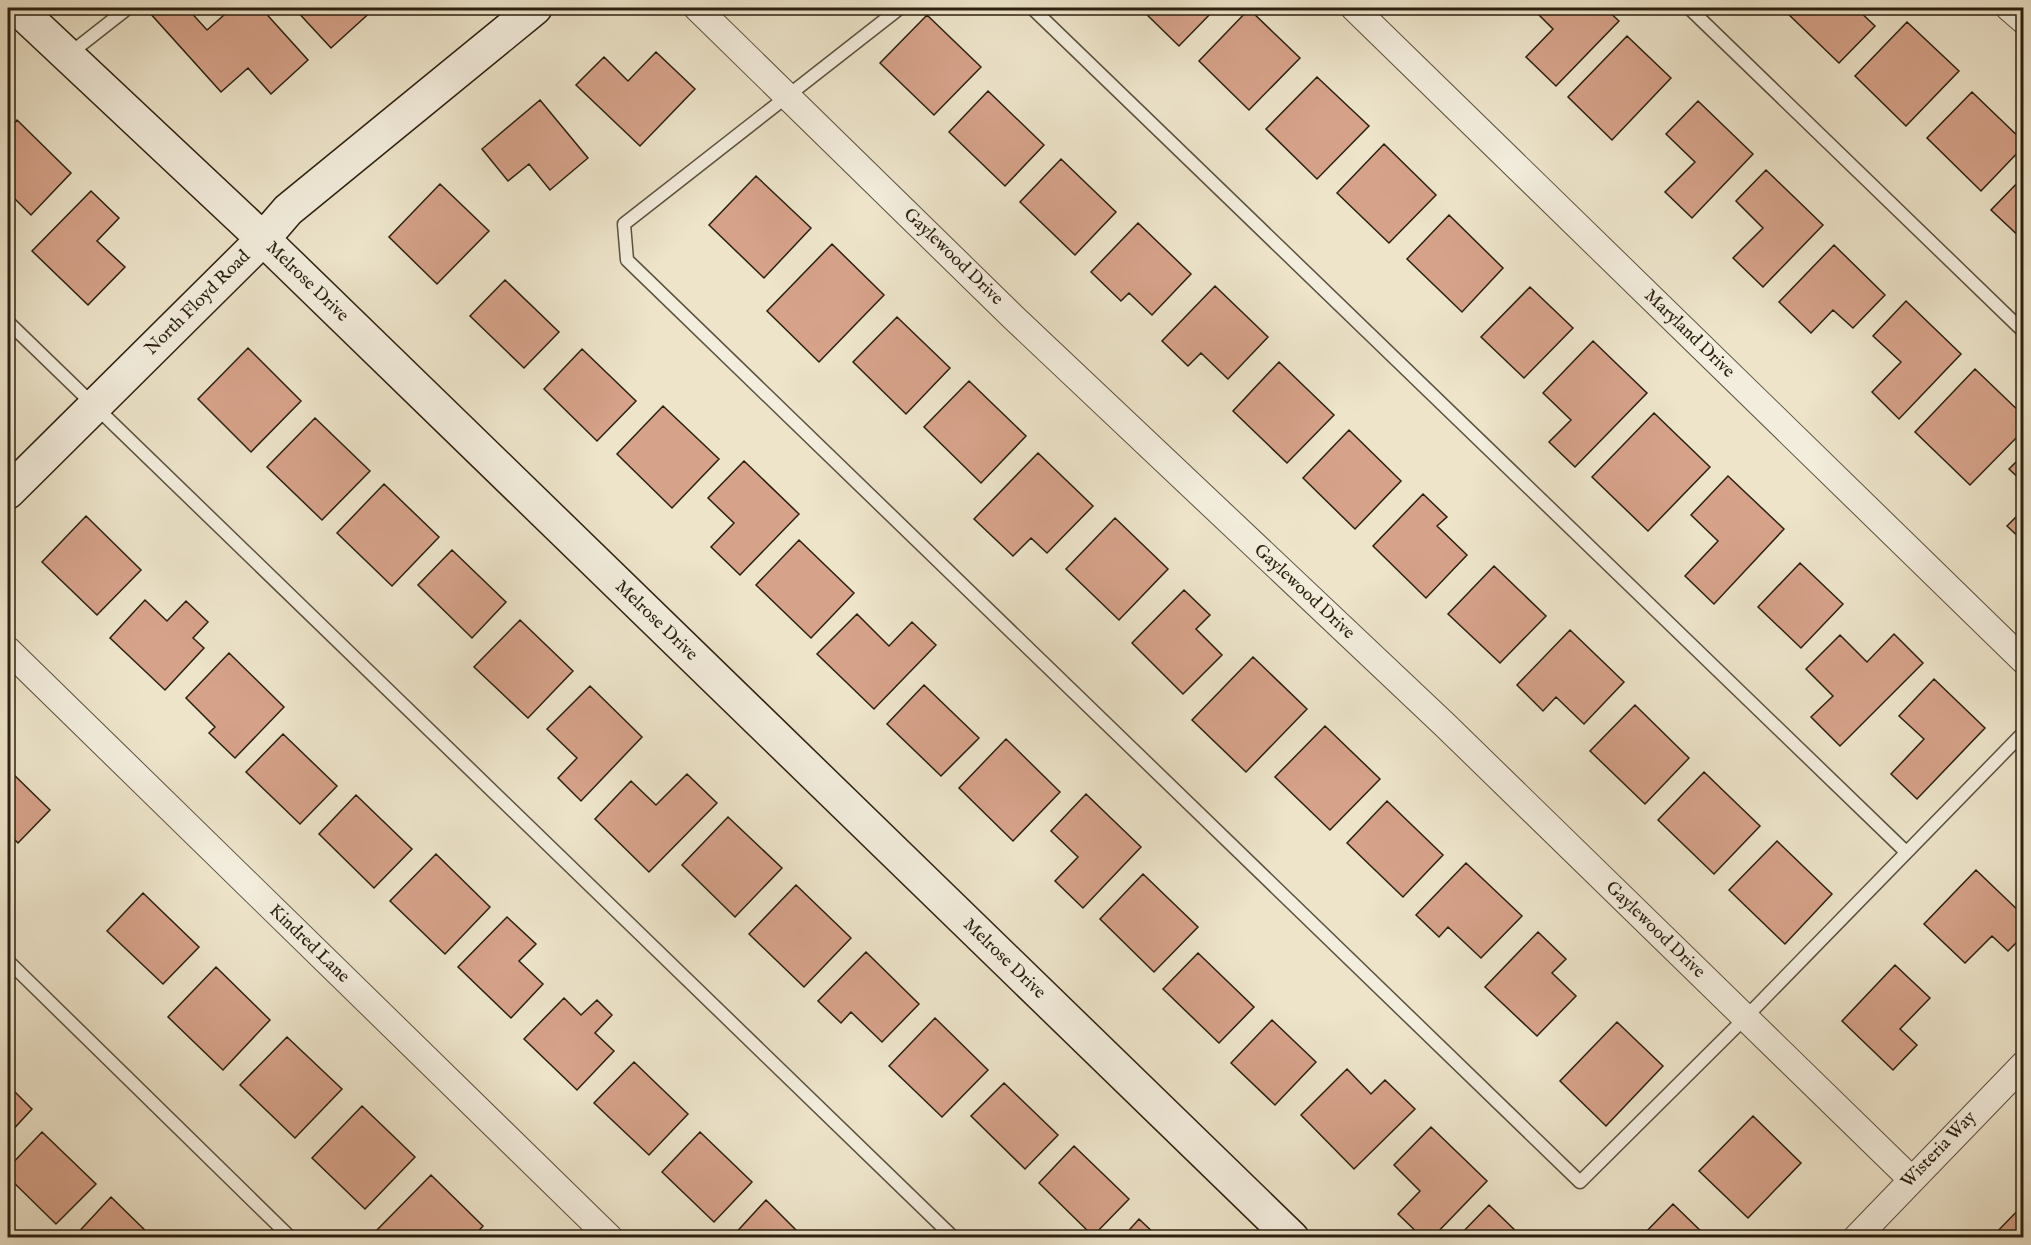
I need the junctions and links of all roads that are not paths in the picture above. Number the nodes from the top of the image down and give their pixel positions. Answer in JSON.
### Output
{"nodes":[{"id":1,"x":17,"y":8,"type":"edge"},
{"id":2,"x":128,"y":8,"type":"edge"},
{"id":3,"x":535,"y":8,"type":"edge"},
{"id":4,"x":697,"y":8,"type":"edge"},
{"id":5,"x":900,"y":8,"type":"edge"},
{"id":6,"x":1032,"y":8,"type":"edge"},
{"id":7,"x":1354,"y":8,"type":"edge"},
{"id":8,"x":1689,"y":8,"type":"edge"},
{"id":9,"x":2009,"y":8,"type":"edge"},
{"id":10,"x":2024,"y":21,"type":"edge"},
{"id":11,"x":68,"y":55,"type":"junction"},
{"id":12,"x":788,"y":96,"type":"junction"},
{"id":13,"x":262,"y":239,"type":"junction"},
{"id":14,"x":8,"y":322,"type":"edge"},
{"id":15,"x":2024,"y":332,"type":"edge"},
{"id":16,"x":95,"y":405,"type":"junction"},
{"id":17,"x":8,"y":492,"type":"edge"},
{"id":18,"x":8,"y":650,"type":"edge"},
{"id":19,"x":2024,"y":661,"type":"edge"},
{"id":20,"x":2024,"y":732,"type":"edge"},
{"id":21,"x":1906,"y":852,"type":"junction"},
{"id":22,"x":8,"y":961,"type":"edge"},
{"id":23,"x":1745,"y":1018,"type":"junction"},
{"id":24,"x":2024,"y":1064,"type":"edge"},
{"id":25,"x":1911,"y":1179,"type":"junction"},
{"id":26,"x":291,"y":1238,"type":"edge"},
{"id":27,"x":610,"y":1238,"type":"edge"},
{"id":28,"x":954,"y":1238,"type":"edge"},
{"id":29,"x":1292,"y":1238,"type":"edge"},
{"id":30,"x":1856,"y":1238,"type":"edge"}],
"edges":[{"from":1,"to":11,"type":"street","name":"Melrose Drive"},
{"from":2,"to":11,"type":"lane"},
{"from":3,"to":13,"type":"street","name":"North Floyd Road"},
{"from":4,"to":12,"type":"street","name":"Gaylewood Drive"},
{"from":5,"to":12,"type":"lane"},
{"from":6,"to":21,"type":"lane"},
{"from":7,"to":19,"type":"street","name":"Maryland Drive"},
{"from":8,"to":15,"type":"lane"},
{"from":9,"to":10,"type":"street"},
{"from":11,"to":13,"type":"street","name":"Melrose Drive"},
{"from":12,"to":23,"type":"street","name":"Gaylewood Drive"},
{"from":12,"to":23,"type":"lane"},
{"from":13,"to":16,"type":"street","name":"North Floyd Road"},
{"from":13,"to":29,"type":"street","name":"Melrose Drive"},
{"from":14,"to":16,"type":"lane"},
{"from":16,"to":17,"type":"street","name":"North Floyd Road"},
{"from":16,"to":28,"type":"lane"},
{"from":18,"to":27,"type":"street","name":"Kindred Lane"},
{"from":20,"to":21,"type":"lane"},
{"from":21,"to":23,"type":"lane"},
{"from":22,"to":26,"type":"lane"},
{"from":23,"to":25,"type":"street","name":"Gaylewood Drive"},
{"from":24,"to":25,"type":"street","name":"Wisteria Way"},
{"from":25,"to":30,"type":"street","name":"Wisteria Way"}]}
